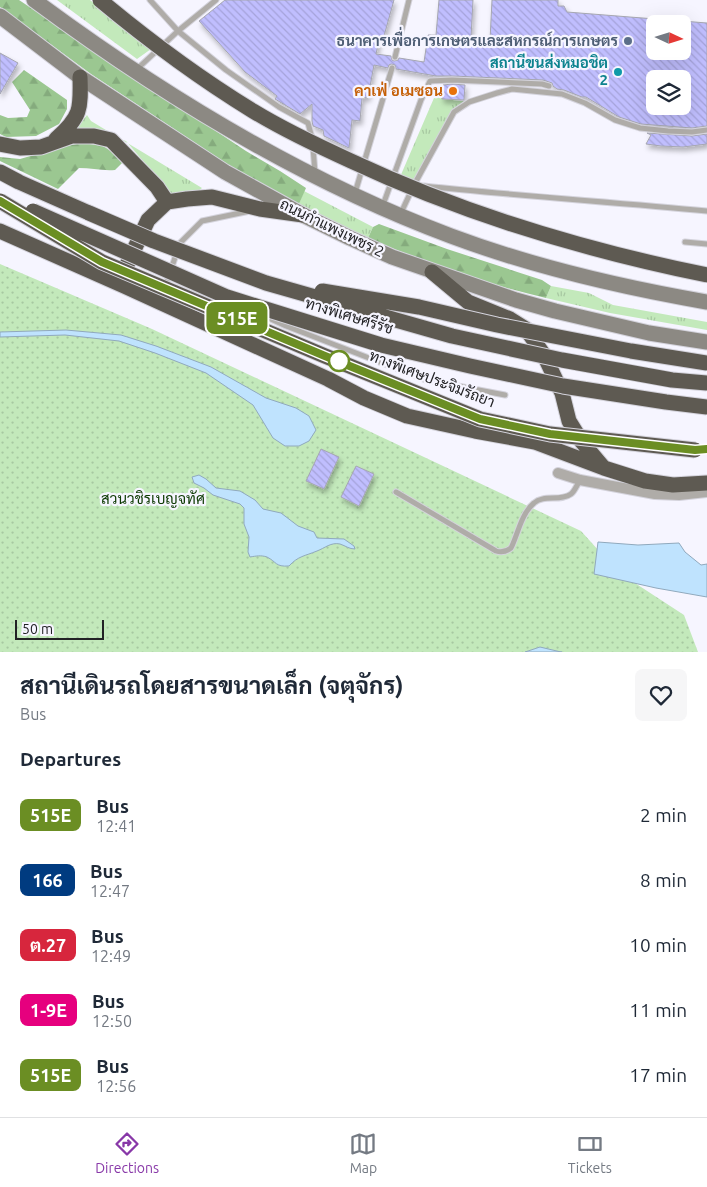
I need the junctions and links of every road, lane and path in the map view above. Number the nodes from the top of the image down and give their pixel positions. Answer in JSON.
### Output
{"nodes":[{"id":1,"x":34,"y":0,"type":"edge"},
{"id":2,"x":100,"y":0,"type":"edge"},
{"id":3,"x":150,"y":0,"type":"edge"},
{"id":4,"x":216,"y":0,"type":"edge"},
{"id":5,"x":409,"y":0,"type":"edge"},
{"id":6,"x":0,"y":16,"type":"edge"},
{"id":7,"x":178,"y":31,"type":"junction"},
{"id":8,"x":395,"y":57,"type":"dead end"},
{"id":9,"x":392,"y":68,"type":"dead end"},
{"id":10,"x":135,"y":71,"type":"junction"},
{"id":11,"x":80,"y":77,"type":"junction"},
{"id":12,"x":549,"y":86,"type":"dead end"},
{"id":13,"x":707,"y":130,"type":"edge"},
{"id":14,"x":53,"y":142,"type":"junction"},
{"id":15,"x":0,"y":144,"type":"edge"},
{"id":16,"x":0,"y":172,"type":"edge"},
{"id":17,"x":315,"y":176,"type":"junction"},
{"id":18,"x":414,"y":185,"type":"junction"},
{"id":19,"x":0,"y":196,"type":"edge"},
{"id":20,"x":354,"y":196,"type":"junction"},
{"id":21,"x":0,"y":201,"type":"edge"},
{"id":22,"x":167,"y":202,"type":"junction"},
{"id":23,"x":382,"y":208,"type":"junction"},
{"id":24,"x":260,"y":209,"type":"junction"},
{"id":25,"x":707,"y":211,"type":"edge"},
{"id":26,"x":303,"y":215,"type":"junction"},
{"id":27,"x":400,"y":216,"type":"junction"},
{"id":28,"x":0,"y":231,"type":"edge"},
{"id":29,"x":684,"y":242,"type":"dead end"},
{"id":30,"x":707,"y":244,"type":"edge"},
{"id":31,"x":432,"y":272,"type":"junction"},
{"id":32,"x":170,"y":274,"type":"junction"},
{"id":33,"x":707,"y":274,"type":"edge"},
{"id":34,"x":266,"y":283,"type":"junction"},
{"id":35,"x":124,"y":286,"type":"junction"},
{"id":36,"x":158,"y":296,"type":"junction"},
{"id":37,"x":707,"y":302,"type":"edge"},
{"id":38,"x":707,"y":342,"type":"edge"},
{"id":39,"x":707,"y":363,"type":"edge"},
{"id":40,"x":707,"y":383,"type":"edge"},
{"id":41,"x":505,"y":395,"type":"dead end"},
{"id":42,"x":707,"y":407,"type":"edge"},
{"id":43,"x":707,"y":449,"type":"edge"},
{"id":44,"x":604,"y":468,"type":"junction"},
{"id":45,"x":558,"y":473,"type":"dead end"},
{"id":46,"x":580,"y":480,"type":"junction"},
{"id":47,"x":704,"y":487,"type":"edge"},
{"id":48,"x":396,"y":492,"type":"dead end"}],
"edges":[{"from":1,"to":10,"type":"main road"},
{"from":2,"to":33,"type":"highway","bridge":true},
{"from":3,"to":7,"type":"lane"},
{"from":4,"to":7,"type":"lane"},
{"from":5,"to":8,"type":"lane"},
{"from":6,"to":11,"type":"main road","name":"ถนนกำแพงเพชร 2"},
{"from":7,"to":10,"type":"lane"},
{"from":7,"to":17,"type":"lane"},
{"from":9,"to":20,"type":"lane"},
{"from":10,"to":17,"type":"main road"},
{"from":11,"to":14,"type":"highway"},
{"from":11,"to":26,"type":"main road","name":"ถนนกำแพงเพชร 2"},
{"from":12,"to":23,"type":"lane"},
{"from":13,"to":18,"type":"lane"},
{"from":14,"to":15,"type":"highway"},
{"from":14,"to":22,"type":"highway"},
{"from":16,"to":34,"type":"highway","name":"ทางพิเศษศรีรัช","bridge":true},
{"from":17,"to":20,"type":"main road"},
{"from":18,"to":25,"type":"lane"},
{"from":18,"to":27,"type":"lane"},
{"from":19,"to":42,"type":"highway","name":"ทางพิเศษศรีรัช","bridge":true},
{"from":20,"to":23,"type":"main road"},
{"from":21,"to":43,"type":"highway","name":"ทางพิเศษประจิมรัถยา","bridge":true},
{"from":22,"to":24,"type":"highway"},
{"from":22,"to":35,"type":"highway"},
{"from":23,"to":27,"type":"main road"},
{"from":24,"to":26,"type":"highway"},
{"from":24,"to":32,"type":"lane"},
{"from":26,"to":31,"type":"main road","name":"ถนนกำแพงเพชร 2"},
{"from":27,"to":37,"type":"main road"},
{"from":28,"to":35,"type":"highway"},
{"from":29,"to":30,"type":"lane"},
{"from":31,"to":38,"type":"main road","name":"ถนนกำแพงเพชร 2"},
{"from":31,"to":44,"type":"highway"},
{"from":32,"to":36,"type":"lane"},
{"from":32,"to":41,"type":"lane"},
{"from":34,"to":39,"type":"highway","bridge":true},
{"from":34,"to":40,"type":"highway","name":"ทางพิเศษศรีรัช","bridge":true},
{"from":35,"to":36,"type":"highway"},
{"from":36,"to":44,"type":"highway"},
{"from":44,"to":47,"type":"highway"},
{"from":45,"to":46,"type":"street"},
{"from":46,"to":47,"type":"street"},
{"from":46,"to":48,"type":"lane"}]}
